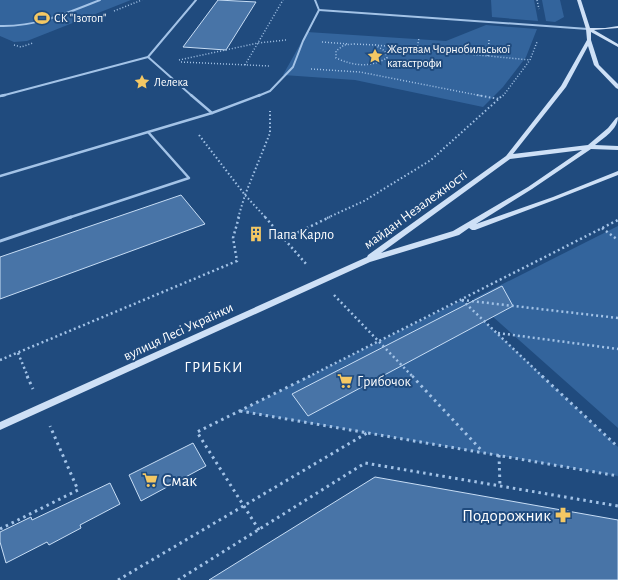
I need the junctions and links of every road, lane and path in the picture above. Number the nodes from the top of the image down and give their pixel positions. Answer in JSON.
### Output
{"nodes":[{"id":1,"x":100,"y":0,"type":"edge"},
{"id":2,"x":196,"y":0,"type":"edge"},
{"id":3,"x":283,"y":0,"type":"edge"},
{"id":4,"x":315,"y":0,"type":"edge"},
{"id":5,"x":537,"y":0,"type":"edge"},
{"id":6,"x":579,"y":0,"type":"edge"},
{"id":7,"x":319,"y":10,"type":"junction"},
{"id":8,"x":543,"y":25,"type":"junction"},
{"id":9,"x":0,"y":26,"type":"edge"},
{"id":10,"x":618,"y":27,"type":"edge"},
{"id":11,"x":588,"y":29,"type":"junction"},
{"id":12,"x":306,"y":37,"type":"junction"},
{"id":13,"x":420,"y":38,"type":"dead end"},
{"id":14,"x":589,"y":40,"type":"junction"},
{"id":15,"x":303,"y":41,"type":"junction"},
{"id":16,"x":258,"y":44,"type":"junction"},
{"id":17,"x":354,"y":44,"type":"junction"},
{"id":18,"x":375,"y":46,"type":"junction"},
{"id":19,"x":618,"y":46,"type":"edge"},
{"id":20,"x":417,"y":49,"type":"junction"},
{"id":21,"x":148,"y":57,"type":"junction"},
{"id":22,"x":530,"y":60,"type":"junction"},
{"id":23,"x":245,"y":65,"type":"junction"},
{"id":24,"x":293,"y":67,"type":"junction"},
{"id":25,"x":362,"y":67,"type":"junction"},
{"id":26,"x":360,"y":72,"type":"junction"},
{"id":27,"x":618,"y":87,"type":"edge"},
{"id":28,"x":270,"y":91,"type":"junction"},
{"id":29,"x":0,"y":96,"type":"edge"},
{"id":30,"x":500,"y":100,"type":"junction"},
{"id":31,"x":212,"y":113,"type":"junction"},
{"id":32,"x":618,"y":119,"type":"edge"},
{"id":33,"x":187,"y":120,"type":"junction"},
{"id":34,"x":148,"y":132,"type":"junction"},
{"id":35,"x":590,"y":147,"type":"junction"},
{"id":36,"x":618,"y":148,"type":"edge"},
{"id":37,"x":508,"y":157,"type":"junction"},
{"id":38,"x":618,"y":173,"type":"edge"},
{"id":39,"x":0,"y":176,"type":"edge"},
{"id":40,"x":245,"y":195,"type":"junction"},
{"id":41,"x":618,"y":220,"type":"edge"},
{"id":42,"x":602,"y":228,"type":"junction"},
{"id":43,"x":456,"y":233,"type":"junction"},
{"id":44,"x":284,"y":239,"type":"junction"},
{"id":45,"x":618,"y":240,"type":"edge"},
{"id":46,"x":0,"y":241,"type":"edge"},
{"id":47,"x":367,"y":260,"type":"junction"},
{"id":48,"x":320,"y":280,"type":"junction"},
{"id":49,"x":462,"y":300,"type":"junction"},
{"id":50,"x":618,"y":318,"type":"edge"},
{"id":51,"x":498,"y":333,"type":"junction"},
{"id":52,"x":380,"y":340,"type":"junction"},
{"id":53,"x":618,"y":349,"type":"edge"},
{"id":54,"x":0,"y":360,"type":"edge"},
{"id":55,"x":240,"y":411,"type":"junction"},
{"id":56,"x":0,"y":426,"type":"edge"},
{"id":57,"x":368,"y":433,"type":"junction"},
{"id":58,"x":618,"y":447,"type":"edge"},
{"id":59,"x":483,"y":452,"type":"junction"},
{"id":60,"x":499,"y":455,"type":"junction"},
{"id":61,"x":618,"y":476,"type":"edge"},
{"id":62,"x":500,"y":486,"type":"junction"},
{"id":63,"x":78,"y":490,"type":"dead end"},
{"id":64,"x":244,"y":506,"type":"junction"},
{"id":65,"x":618,"y":506,"type":"edge"},
{"id":66,"x":0,"y":529,"type":"edge"},
{"id":67,"x":259,"y":530,"type":"junction"},
{"id":68,"x":118,"y":580,"type":"edge"},
{"id":69,"x":178,"y":580,"type":"edge"}],
"edges":[{"from":1,"to":9,"type":"lane"},
{"from":2,"to":21,"type":"lane"},
{"from":3,"to":16,"type":"path"},
{"from":4,"to":7,"type":"lane"},
{"from":5,"to":8,"type":"path"},
{"from":6,"to":11,"type":"main road"},
{"from":7,"to":8,"type":"lane"},
{"from":7,"to":12,"type":"lane"},
{"from":8,"to":11,"type":"lane"},
{"from":8,"to":22,"type":"path"},
{"from":10,"to":11,"type":"main road"},
{"from":11,"to":14,"type":"main road"},
{"from":11,"to":19,"type":"main road"},
{"from":12,"to":15,"type":"lane"},
{"from":12,"to":16,"type":"path"},
{"from":13,"to":20,"type":"path"},
{"from":14,"to":27,"type":"main road"},
{"from":14,"to":37,"type":"main road","name":"майдан Незалежності"},
{"from":15,"to":17,"type":"path"},
{"from":15,"to":24,"type":"lane"},
{"from":16,"to":23,"type":"path"},
{"from":16,"to":23,"type":"path"},
{"from":17,"to":18,"type":"path"},
{"from":17,"to":25,"type":"path"},
{"from":18,"to":20,"type":"path"},
{"from":18,"to":25,"type":"path"},
{"from":20,"to":22,"type":"path"},
{"from":21,"to":29,"type":"lane"},
{"from":21,"to":31,"type":"lane"},
{"from":22,"to":30,"type":"path"},
{"from":23,"to":24,"type":"path"},
{"from":24,"to":26,"type":"path"},
{"from":24,"to":28,"type":"lane"},
{"from":25,"to":26,"type":"path"},
{"from":26,"to":30,"type":"path"},
{"from":28,"to":31,"type":"lane"},
{"from":28,"to":40,"type":"path"},
{"from":30,"to":44,"type":"path"},
{"from":31,"to":33,"type":"lane"},
{"from":32,"to":35,"type":"main road","name":"майдан Незалежності"},
{"from":33,"to":34,"type":"lane"},
{"from":33,"to":40,"type":"path"},
{"from":34,"to":39,"type":"lane"},
{"from":34,"to":46,"type":"lane"},
{"from":35,"to":36,"type":"main road"},
{"from":35,"to":37,"type":"main road"},
{"from":35,"to":43,"type":"main road","name":"майдан Незалежності"},
{"from":37,"to":47,"type":"main road","name":"майдан Незалежності"},
{"from":38,"to":43,"type":"main road"},
{"from":40,"to":44,"type":"path"},
{"from":40,"to":54,"type":"path"},
{"from":41,"to":42,"type":"path"},
{"from":42,"to":45,"type":"path"},
{"from":42,"to":49,"type":"path"},
{"from":43,"to":47,"type":"main road","name":"майдан Незалежності"},
{"from":44,"to":48,"type":"path"},
{"from":47,"to":48,"type":"main road","name":"вулиця Лесі Українки"},
{"from":48,"to":52,"type":"path"},
{"from":48,"to":56,"type":"main road","name":"вулиця Лесі Українки"},
{"from":49,"to":50,"type":"path"},
{"from":49,"to":51,"type":"path"},
{"from":49,"to":52,"type":"path"},
{"from":51,"to":53,"type":"path"},
{"from":51,"to":58,"type":"path"},
{"from":52,"to":55,"type":"path"},
{"from":52,"to":59,"type":"path"},
{"from":55,"to":57,"type":"path"},
{"from":55,"to":64,"type":"path"},
{"from":57,"to":59,"type":"path"},
{"from":57,"to":64,"type":"path"},
{"from":59,"to":60,"type":"path"},
{"from":60,"to":61,"type":"path"},
{"from":60,"to":62,"type":"path"},
{"from":62,"to":65,"type":"path"},
{"from":62,"to":67,"type":"path"},
{"from":63,"to":66,"type":"path"},
{"from":64,"to":67,"type":"path"},
{"from":64,"to":68,"type":"path"},
{"from":67,"to":69,"type":"path"}]}
